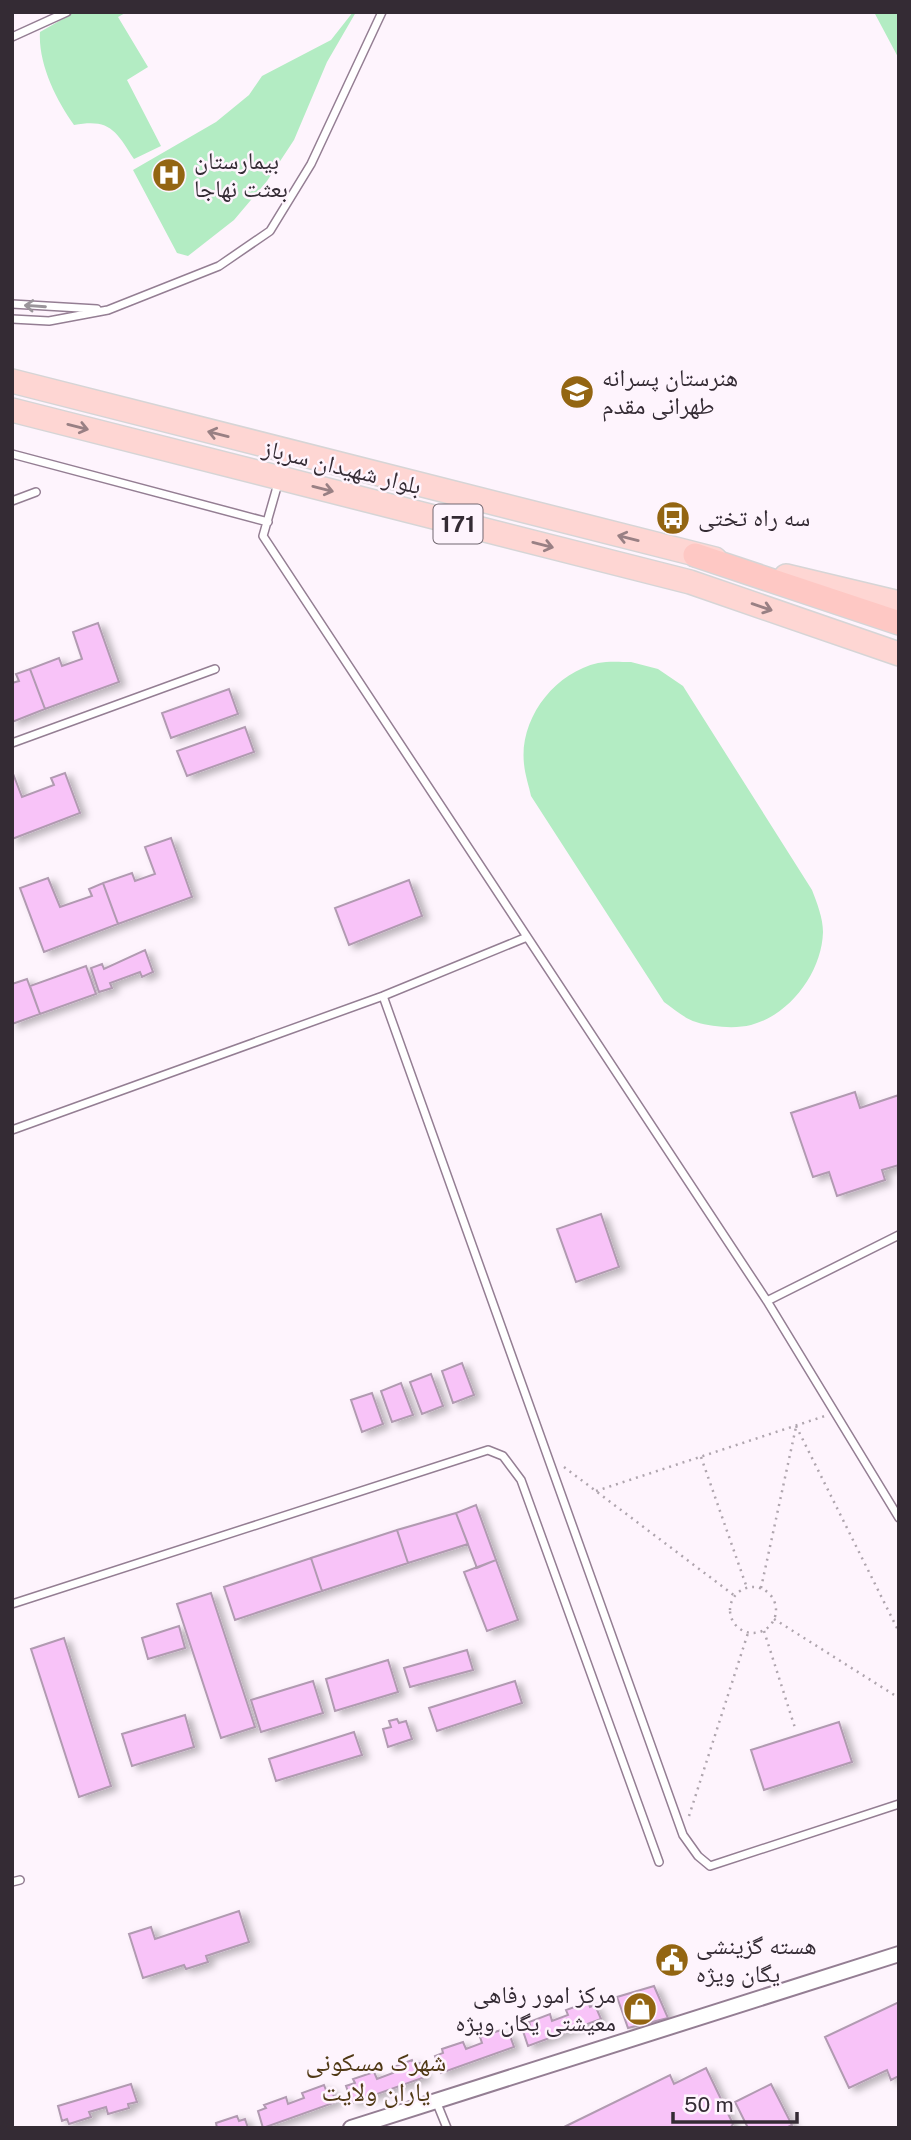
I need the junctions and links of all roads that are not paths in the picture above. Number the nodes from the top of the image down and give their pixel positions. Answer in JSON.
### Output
{"nodes":[{"id":1,"x":67,"y":12,"type":"edge"},
{"id":2,"x":382,"y":12,"type":"edge"},
{"id":3,"x":12,"y":37,"type":"edge"},
{"id":4,"x":12,"y":304,"type":"edge"},
{"id":5,"x":108,"y":310,"type":"junction"},
{"id":6,"x":12,"y":319,"type":"edge"},
{"id":7,"x":12,"y":381,"type":"edge"},
{"id":8,"x":12,"y":410,"type":"edge"},
{"id":9,"x":12,"y":454,"type":"edge"},
{"id":10,"x":280,"y":478,"type":"junction"},
{"id":11,"x":36,"y":492,"type":"dead end"},
{"id":12,"x":12,"y":501,"type":"edge"},
{"id":13,"x":268,"y":522,"type":"junction"},
{"id":14,"x":695,"y":555,"type":"junction"},
{"id":15,"x":899,"y":603,"type":"edge"},
{"id":16,"x":899,"y":623,"type":"edge"},
{"id":17,"x":899,"y":654,"type":"edge"},
{"id":18,"x":215,"y":669,"type":"dead end"},
{"id":19,"x":12,"y":743,"type":"edge"},
{"id":20,"x":527,"y":937,"type":"junction"},
{"id":21,"x":383,"y":996,"type":"junction"},
{"id":22,"x":12,"y":1130,"type":"edge"},
{"id":23,"x":899,"y":1236,"type":"edge"},
{"id":24,"x":767,"y":1301,"type":"junction"},
{"id":25,"x":899,"y":1518,"type":"edge"},
{"id":26,"x":12,"y":1604,"type":"edge"},
{"id":27,"x":899,"y":1804,"type":"edge"},
{"id":28,"x":659,"y":1862,"type":"dead end"},
{"id":29,"x":899,"y":1954,"type":"edge"},
{"id":30,"x":436,"y":2101,"type":"junction"},
{"id":31,"x":351,"y":2128,"type":"edge"},
{"id":32,"x":447,"y":2128,"type":"edge"}],
"edges":[{"from":1,"to":3,"type":"lane"},
{"from":2,"to":5,"type":"lane"},
{"from":5,"to":4,"type":"lane","one_way":true},
{"from":5,"to":6,"type":"lane"},
{"from":14,"to":7,"type":"main road","name":"بلوار شهیدان سرباز","number":"171","one_way":true},
{"from":8,"to":10,"type":"main road","name":"بلوار شهیدان سرباز","number":"171","one_way":true},
{"from":9,"to":13,"type":"lane"},
{"from":10,"to":13,"type":"lane"},
{"from":10,"to":17,"type":"main road","name":"بلوار شهیدان سرباز","number":"171","one_way":true},
{"from":11,"to":12,"type":"lane"},
{"from":13,"to":20,"type":"lane"},
{"from":14,"to":15,"type":"main road","name":"بلوار شهیدان سرباز","number":"171"},
{"from":14,"to":16,"type":"highway"},
{"from":18,"to":19,"type":"lane"},
{"from":20,"to":21,"type":"lane"},
{"from":20,"to":24,"type":"lane"},
{"from":21,"to":22,"type":"lane"},
{"from":21,"to":27,"type":"lane"},
{"from":23,"to":24,"type":"lane"},
{"from":24,"to":25,"type":"lane"},
{"from":26,"to":28,"type":"lane"},
{"from":29,"to":30,"type":"street"},
{"from":30,"to":31,"type":"street"},
{"from":30,"to":32,"type":"lane"}]}
